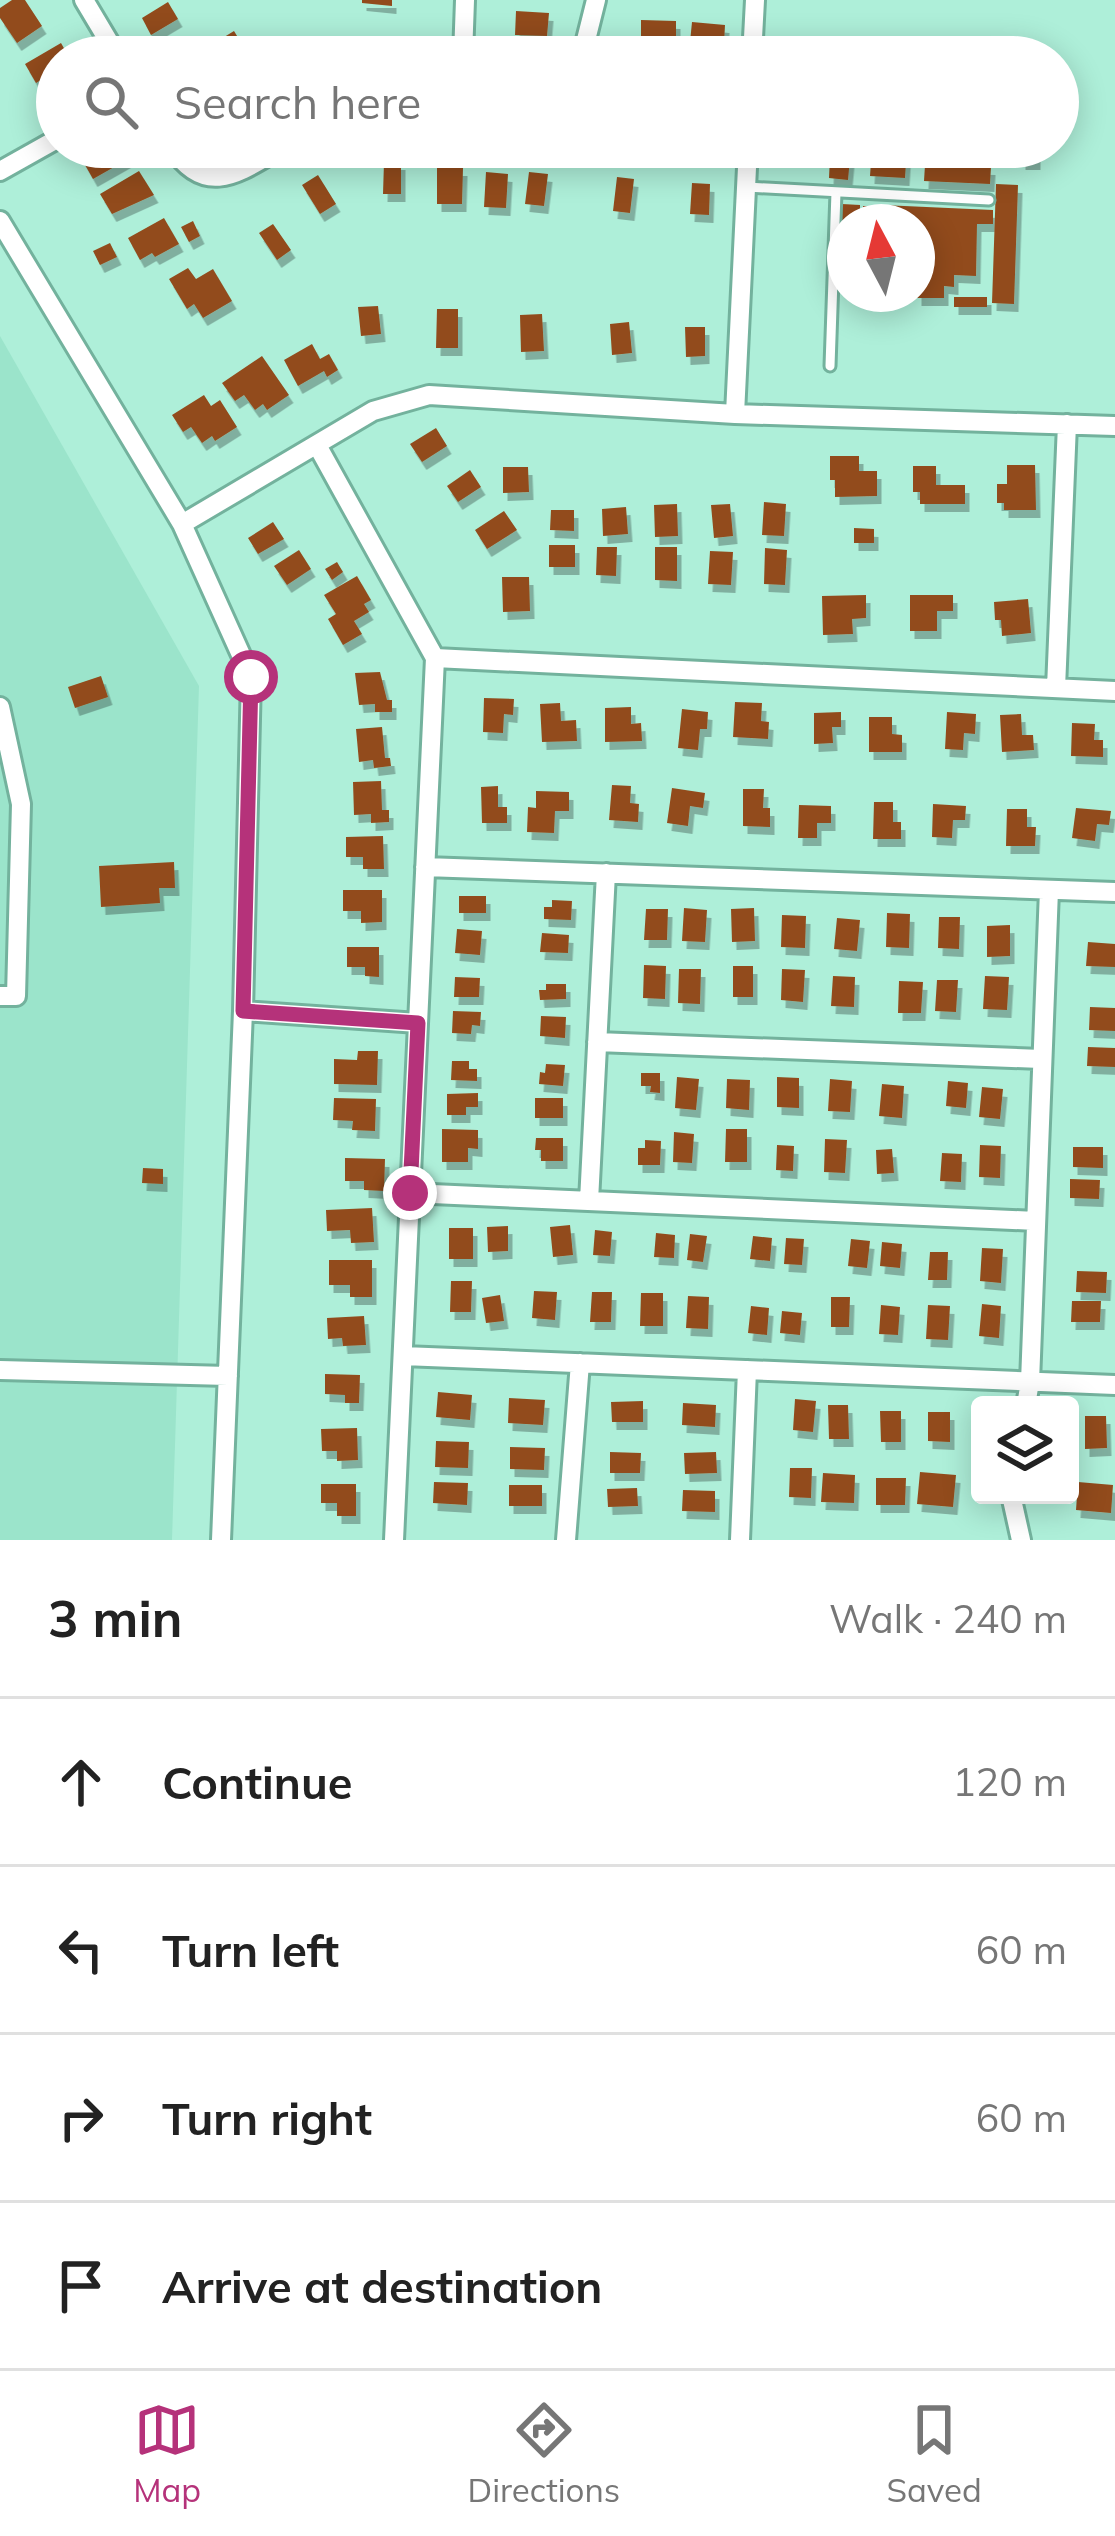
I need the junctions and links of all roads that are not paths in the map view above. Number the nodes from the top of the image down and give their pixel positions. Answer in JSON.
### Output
{"nodes":[{"id":1,"x":84,"y":0,"type":"edge"},
{"id":2,"x":465,"y":0,"type":"edge"},
{"id":3,"x":596,"y":0,"type":"edge"},
{"id":4,"x":755,"y":0,"type":"edge"},
{"id":5,"x":105,"y":36,"type":"edge"},
{"id":6,"x":464,"y":36,"type":"edge"},
{"id":7,"x":587,"y":36,"type":"edge"},
{"id":8,"x":753,"y":36,"type":"edge"},
{"id":9,"x":36,"y":150,"type":"edge"},
{"id":10,"x":194,"y":168,"type":"edge"},
{"id":11,"x":247,"y":168,"type":"edge"},
{"id":12,"x":747,"y":168,"type":"edge"},
{"id":13,"x":0,"y":170,"type":"edge"},
{"id":14,"x":747,"y":187,"type":"junction"},
{"id":15,"x":836,"y":192,"type":"junction"},
{"id":16,"x":989,"y":200,"type":"dead end"},
{"id":17,"x":0,"y":221,"type":"edge"},
{"id":18,"x":830,"y":366,"type":"dead end"},
{"id":19,"x":735,"y":414,"type":"junction"},
{"id":20,"x":1067,"y":424,"type":"junction"},
{"id":21,"x":1115,"y":426,"type":"edge"},
{"id":22,"x":317,"y":446,"type":"junction"},
{"id":23,"x":182,"y":524,"type":"junction"},
{"id":24,"x":435,"y":658,"type":"junction"},
{"id":25,"x":1057,"y":688,"type":"junction"},
{"id":26,"x":1115,"y":691,"type":"edge"},
{"id":27,"x":0,"y":707,"type":"edge"},
{"id":28,"x":425,"y":866,"type":"junction"},
{"id":29,"x":606,"y":873,"type":"junction"},
{"id":30,"x":1049,"y":890,"type":"junction"},
{"id":31,"x":1115,"y":892,"type":"edge"},
{"id":32,"x":0,"y":996,"type":"edge"},
{"id":33,"x":243,"y":1011,"type":"junction"},
{"id":34,"x":418,"y":1023,"type":"junction"},
{"id":35,"x":597,"y":1042,"type":"junction"},
{"id":36,"x":1041,"y":1059,"type":"junction"},
{"id":37,"x":410,"y":1193,"type":"junction"},
{"id":38,"x":589,"y":1201,"type":"junction"},
{"id":39,"x":1036,"y":1221,"type":"junction"},
{"id":40,"x":403,"y":1356,"type":"junction"},
{"id":41,"x":580,"y":1363,"type":"junction"},
{"id":42,"x":0,"y":1370,"type":"edge"},
{"id":43,"x":747,"y":1370,"type":"junction"},
{"id":44,"x":228,"y":1376,"type":"junction"},
{"id":45,"x":1030,"y":1382,"type":"junction"},
{"id":46,"x":1115,"y":1385,"type":"edge"},
{"id":47,"x":1028,"y":1396,"type":"edge"},
{"id":48,"x":1013,"y":1504,"type":"edge"},
{"id":49,"x":220,"y":1540,"type":"edge"},
{"id":50,"x":394,"y":1540,"type":"edge"},
{"id":51,"x":566,"y":1540,"type":"edge"},
{"id":52,"x":740,"y":1540,"type":"edge"},
{"id":53,"x":1021,"y":1540,"type":"edge"}],
"edges":[{"from":1,"to":5,"type":"street"},
{"from":2,"to":6,"type":"street"},
{"from":3,"to":7,"type":"street"},
{"from":4,"to":8,"type":"street"},
{"from":9,"to":13,"type":"street"},
{"from":10,"to":11,"type":"street"},
{"from":12,"to":14,"type":"street"},
{"from":14,"to":15,"type":"lane"},
{"from":14,"to":19,"type":"street"},
{"from":15,"to":16,"type":"lane"},
{"from":15,"to":18,"type":"lane"},
{"from":17,"to":23,"type":"street"},
{"from":19,"to":20,"type":"street"},
{"from":19,"to":22,"type":"street"},
{"from":20,"to":21,"type":"street"},
{"from":20,"to":25,"type":"street"},
{"from":22,"to":23,"type":"street"},
{"from":22,"to":24,"type":"street"},
{"from":23,"to":33,"type":"street"},
{"from":24,"to":25,"type":"street"},
{"from":24,"to":28,"type":"street"},
{"from":25,"to":26,"type":"street"},
{"from":27,"to":32,"type":"street"},
{"from":28,"to":29,"type":"street"},
{"from":28,"to":34,"type":"street"},
{"from":29,"to":30,"type":"street"},
{"from":29,"to":35,"type":"street"},
{"from":30,"to":31,"type":"street"},
{"from":30,"to":36,"type":"street"},
{"from":33,"to":34,"type":"street"},
{"from":33,"to":44,"type":"street"},
{"from":34,"to":37,"type":"street"},
{"from":35,"to":36,"type":"street"},
{"from":35,"to":38,"type":"street"},
{"from":36,"to":39,"type":"street"},
{"from":37,"to":38,"type":"street"},
{"from":37,"to":40,"type":"street"},
{"from":38,"to":39,"type":"street"},
{"from":39,"to":45,"type":"street"},
{"from":40,"to":41,"type":"street"},
{"from":40,"to":50,"type":"street"},
{"from":41,"to":43,"type":"street"},
{"from":41,"to":51,"type":"street"},
{"from":42,"to":44,"type":"street"},
{"from":43,"to":45,"type":"street"},
{"from":43,"to":52,"type":"street"},
{"from":44,"to":49,"type":"street"},
{"from":45,"to":46,"type":"street"},
{"from":45,"to":47,"type":"street"},
{"from":48,"to":53,"type":"street"}]}
